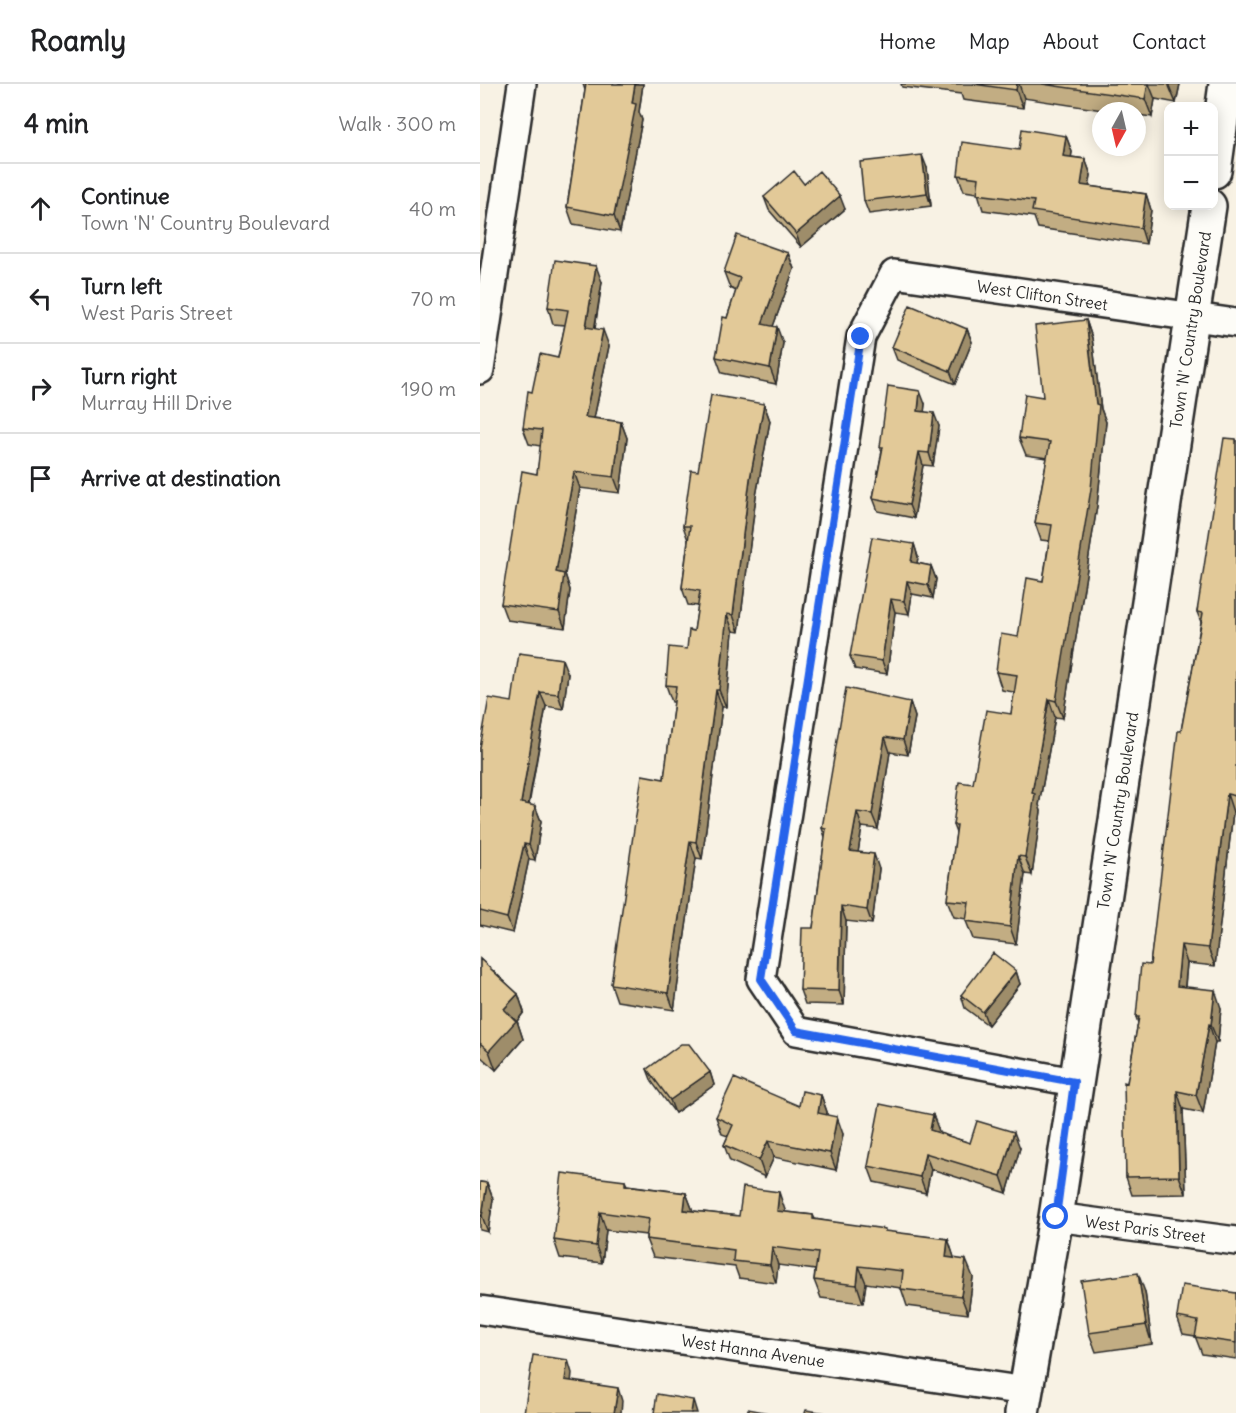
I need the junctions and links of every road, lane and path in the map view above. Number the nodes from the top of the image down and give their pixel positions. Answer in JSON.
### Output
{"nodes":[{"id":1,"x":522,"y":84,"type":"edge"},
{"id":2,"x":1226,"y":84,"type":"edge"},
{"id":3,"x":1216,"y":156,"type":"edge"},
{"id":4,"x":1208,"y":210,"type":"edge"},
{"id":5,"x":1193,"y":317,"type":"junction"},
{"id":6,"x":1236,"y":323,"type":"edge"},
{"id":7,"x":480,"y":370,"type":"edge"},
{"id":8,"x":1074,"y":1082,"type":"junction"},
{"id":9,"x":1056,"y":1217,"type":"junction"},
{"id":10,"x":1236,"y":1241,"type":"edge"},
{"id":11,"x":480,"y":1310,"type":"edge"},
{"id":12,"x":1024,"y":1402,"type":"edge"}],
"edges":[{"from":1,"to":7,"type":"street"},
{"from":2,"to":3,"type":"street"},
{"from":4,"to":5,"type":"street","name":"Town 'N' Country Boulevard"},
{"from":5,"to":6,"type":"street","name":"West Clifton Street"},
{"from":5,"to":8,"type":"street","name":"Town 'N' Country Boulevard"},
{"from":5,"to":8,"type":"street","name":"West Clifton Street"},
{"from":8,"to":9,"type":"street","name":"Town 'N' Country Boulevard"},
{"from":9,"to":10,"type":"street","name":"West Paris Street"},
{"from":9,"to":12,"type":"street","name":"Town 'N' Country Boulevard"},
{"from":11,"to":12,"type":"street","name":"West Hanna Avenue"}]}
